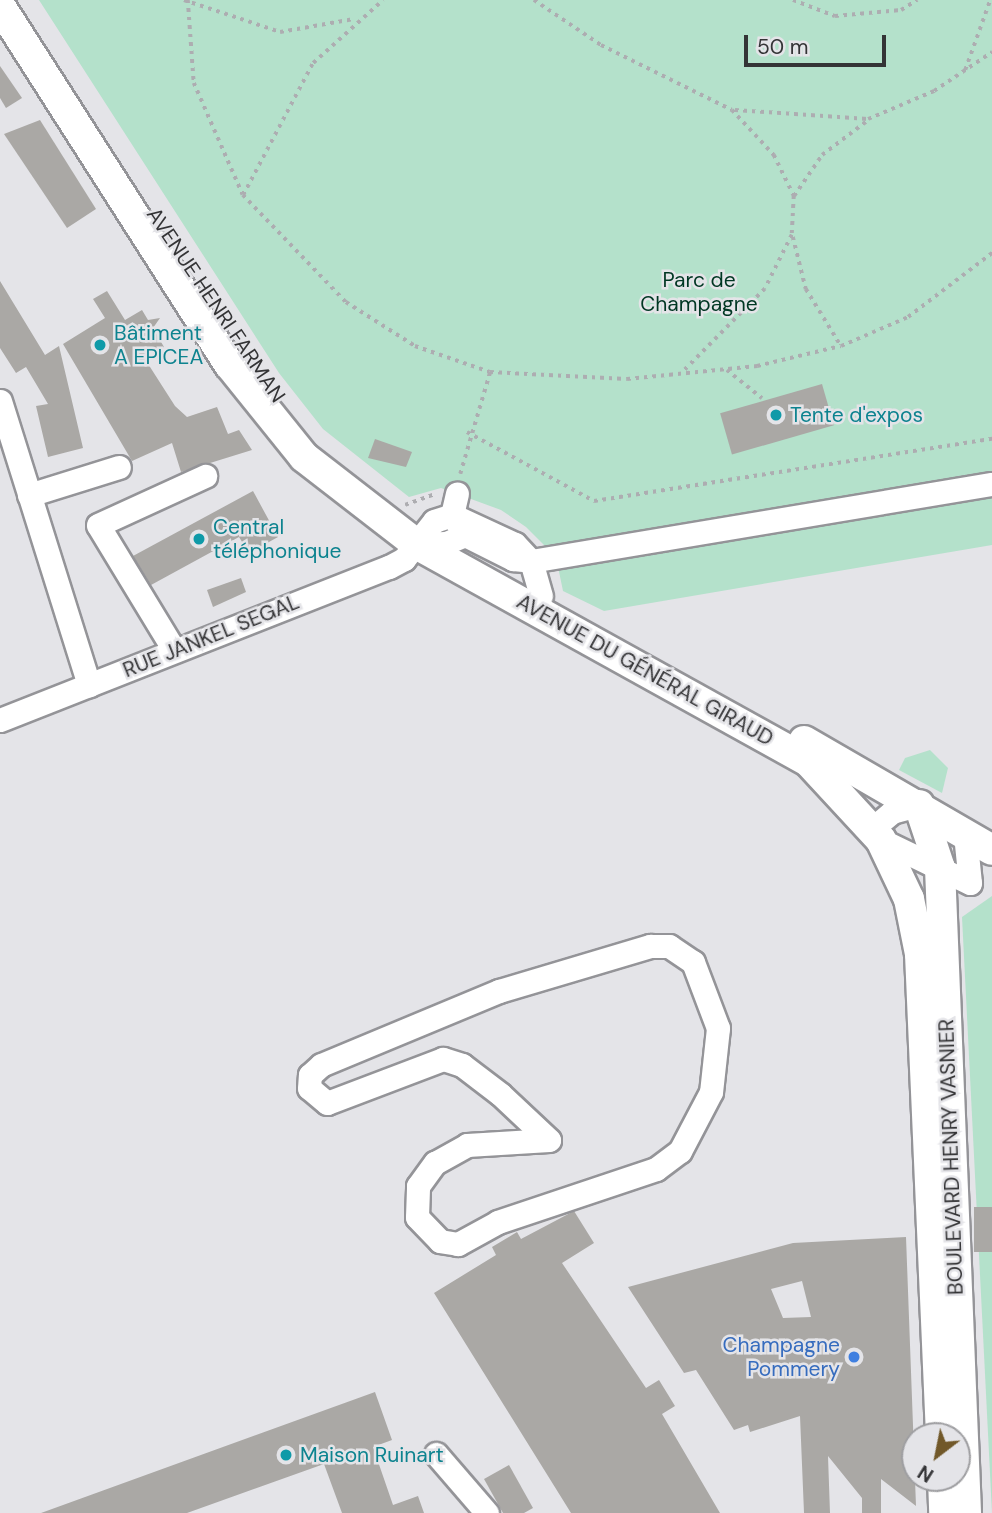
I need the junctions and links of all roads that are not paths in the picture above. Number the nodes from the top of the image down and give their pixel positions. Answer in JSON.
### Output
{"nodes":[{"id":1,"x":18,"y":0,"type":"edge"},
{"id":2,"x":0,"y":6,"type":"edge"},
{"id":3,"x":0,"y":401,"type":"edge"},
{"id":4,"x":119,"y":467,"type":"dead end"},
{"id":5,"x":205,"y":476,"type":"dead end"},
{"id":6,"x":992,"y":484,"type":"edge"},
{"id":7,"x":29,"y":495,"type":"junction"},
{"id":8,"x":396,"y":515,"type":"joint"},
{"id":9,"x":447,"y":527,"type":"junction"},
{"id":10,"x":531,"y":561,"type":"junction"},
{"id":11,"x":541,"y":596,"type":"junction"},
{"id":12,"x":174,"y":650,"type":"junction"},
{"id":13,"x":89,"y":685,"type":"junction"},
{"id":14,"x":0,"y":720,"type":"edge"},
{"id":15,"x":919,"y":805,"type":"junction"},
{"id":16,"x":877,"y":834,"type":"junction"},
{"id":17,"x":965,"y":834,"type":"junction"},
{"id":18,"x":992,"y":850,"type":"edge"},
{"id":19,"x":940,"y":868,"type":"junction"},
{"id":20,"x":549,"y":1140,"type":"joint"},
{"id":21,"x":940,"y":1422,"type":"edge"},
{"id":22,"x":436,"y":1454,"type":"dead end"},
{"id":23,"x":943,"y":1492,"type":"edge"},
{"id":24,"x":486,"y":1513,"type":"edge"},
{"id":25,"x":944,"y":1513,"type":"edge"},
{"id":26,"x":966,"y":1513,"type":"edge"}],
"edges":[{"from":1,"to":9,"type":"main road","name":"AVENUE HENRI FARMAN"},
{"from":2,"to":8,"type":"main road","name":"AVENUE HENRI FARMAN"},
{"from":3,"to":7,"type":"street"},
{"from":4,"to":7,"type":"street"},
{"from":5,"to":12,"type":"street"},
{"from":6,"to":10,"type":"street"},
{"from":7,"to":13,"type":"street"},
{"from":8,"to":9,"type":"main road","name":"AVENUE DU GÉNÉRAL GIRAUD"},
{"from":9,"to":10,"type":"street","name":"AVENUE DU GÉNÉRAL GIRAUD"},
{"from":9,"to":11,"type":"main road","name":"AVENUE DU GÉNÉRAL GIRAUD"},
{"from":9,"to":12,"type":"street","name":"RUE JANKEL SEGAL"},
{"from":9,"to":16,"type":"main road","name":"AVENUE DU GÉNÉRAL GIRAUD"},
{"from":10,"to":11,"type":"street","name":"AVENUE DU GÉNÉRAL GIRAUD"},
{"from":11,"to":15,"type":"main road","name":"AVENUE DU GÉNÉRAL GIRAUD"},
{"from":12,"to":13,"type":"street","name":"RUE JANKEL SEGAL"},
{"from":13,"to":14,"type":"street","name":"RUE JANKEL SEGAL"},
{"from":15,"to":16,"type":"street"},
{"from":15,"to":17,"type":"main road","name":"AVENUE DU GÉNÉRAL GIRAUD"},
{"from":15,"to":19,"type":"main road","name":"BOULEVARD HENRY VASNIER"},
{"from":16,"to":19,"type":"street"},
{"from":16,"to":21,"type":"main road","name":"BOULEVARD HENRY VASNIER"},
{"from":17,"to":18,"type":"main road","name":"AVENUE DU GÉNÉRAL GIRAUD"},
{"from":17,"to":19,"type":"street"},
{"from":19,"to":26,"type":"main road","name":"BOULEVARD HENRY VASNIER"},
{"from":20,"to":20,"type":"street"},
{"from":22,"to":24,"type":"street"},
{"from":23,"to":25,"type":"main road"}]}
